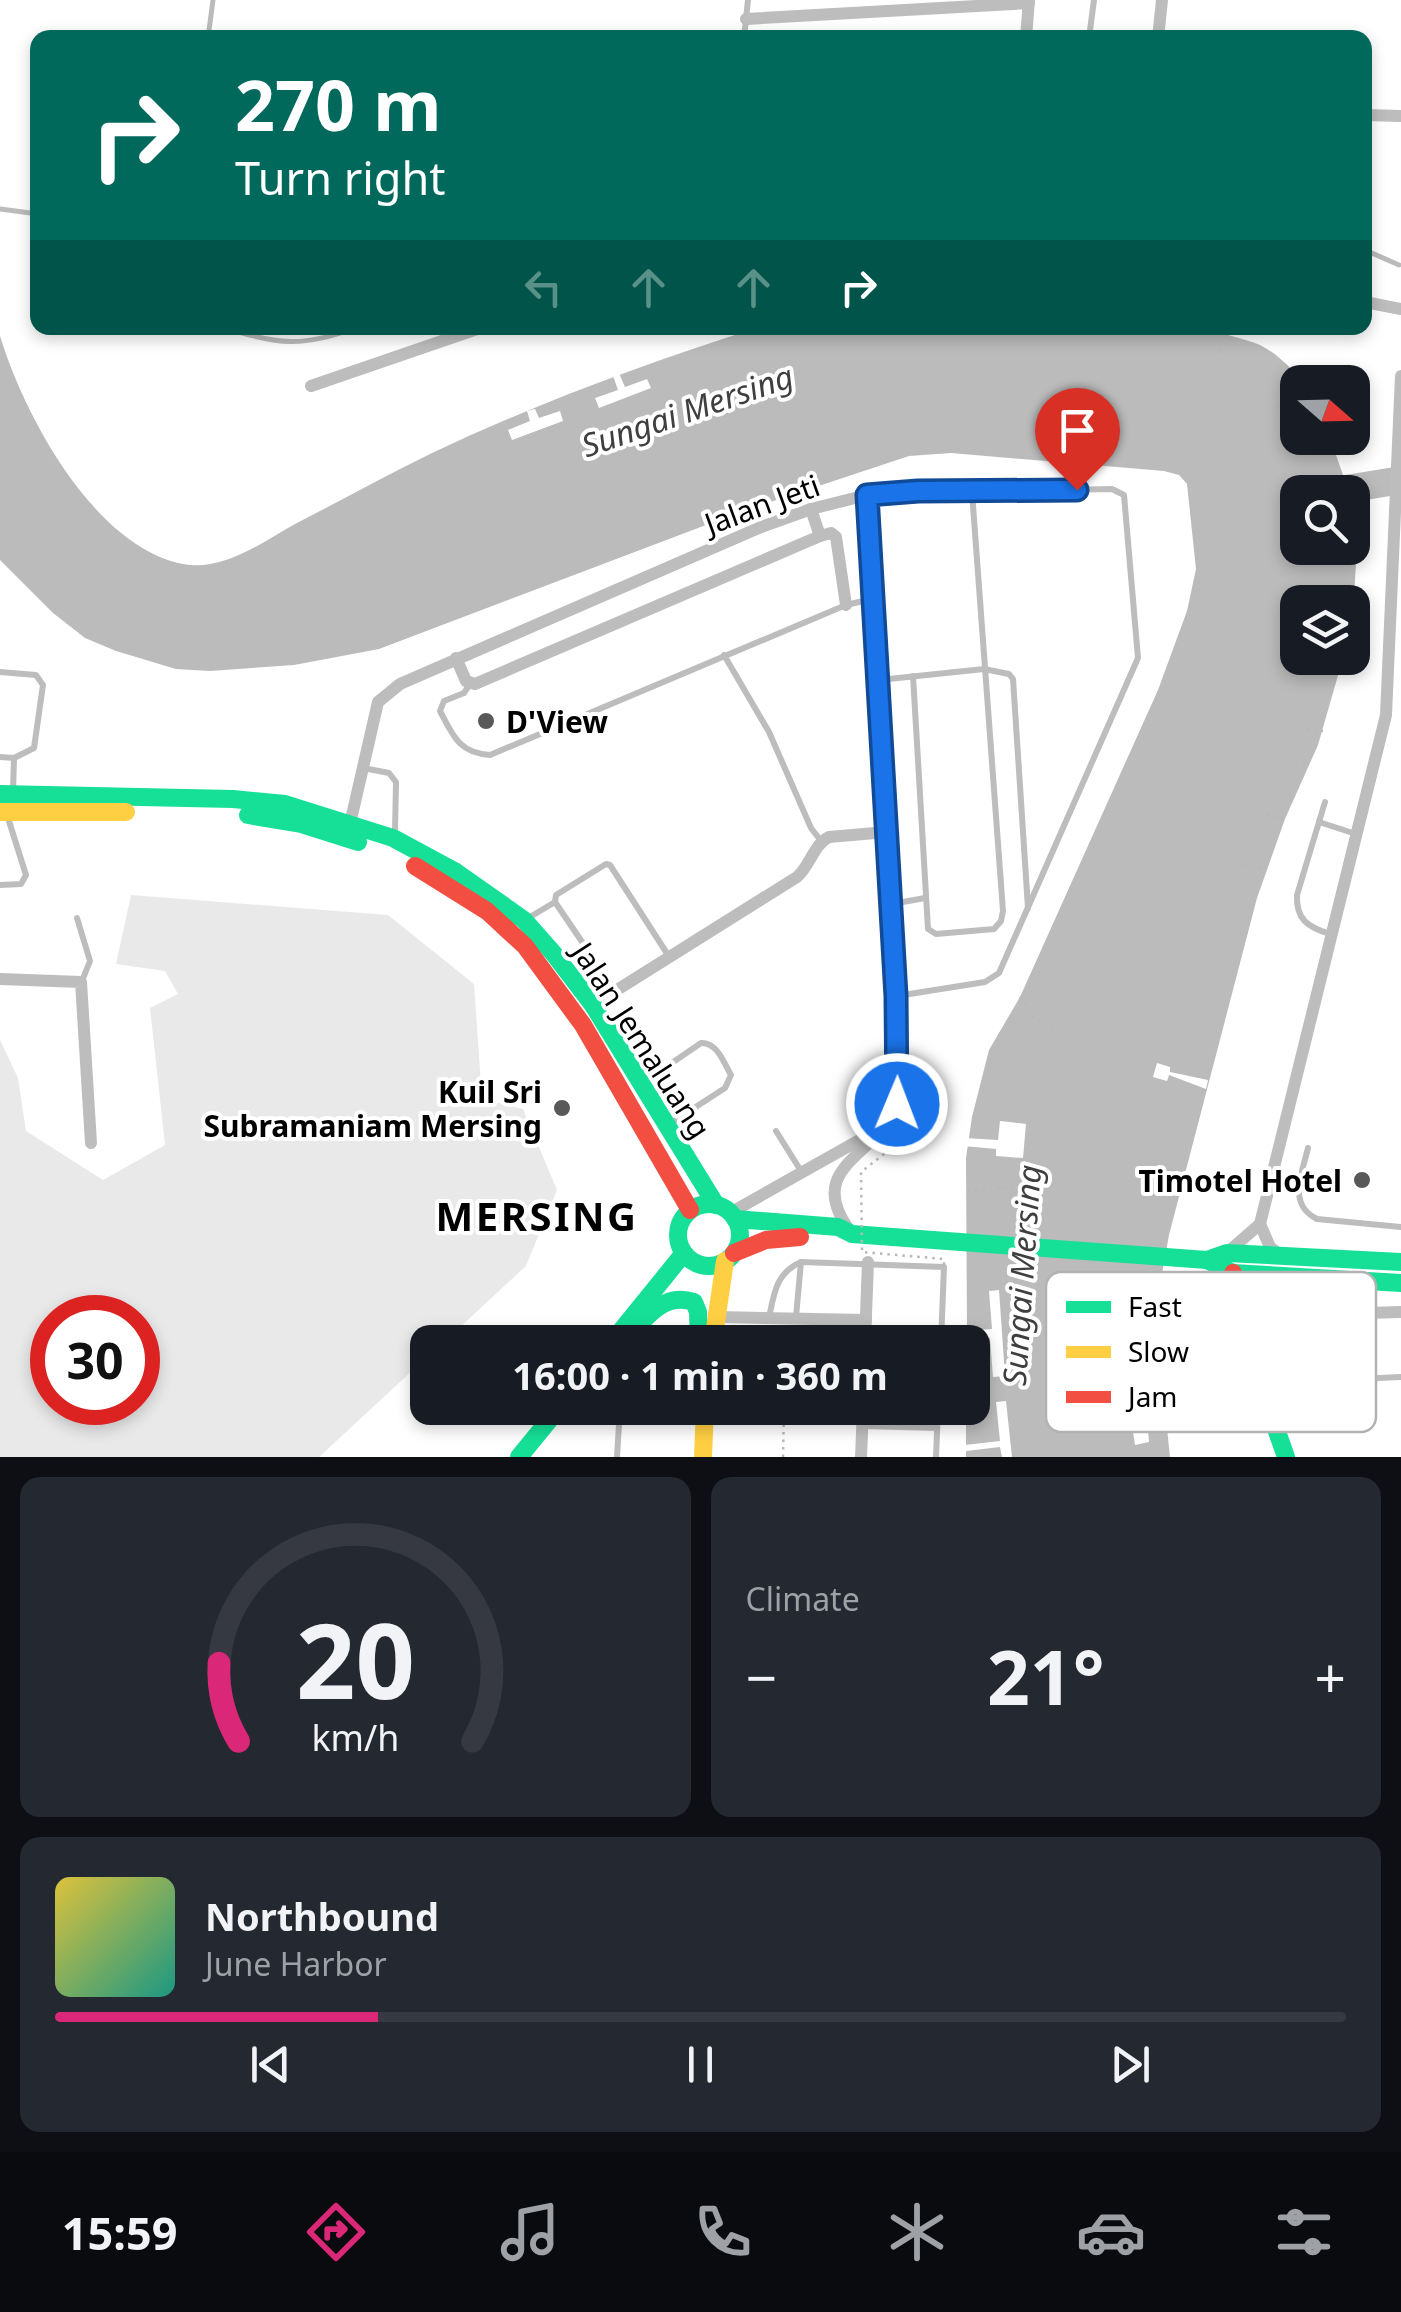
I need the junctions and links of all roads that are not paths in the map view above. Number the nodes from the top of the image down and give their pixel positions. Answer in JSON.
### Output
{"nodes":[{"id":1,"x":748,"y":0,"type":"edge"},
{"id":2,"x":1094,"y":0,"type":"edge"},
{"id":3,"x":1162,"y":0,"type":"edge"},
{"id":4,"x":965,"y":2,"type":"edge"},
{"id":5,"x":1029,"y":2,"type":"edge"},
{"id":6,"x":910,"y":4,"type":"edge"},
{"id":7,"x":803,"y":7,"type":"edge"},
{"id":8,"x":746,"y":19,"type":"junction"},
{"id":9,"x":745,"y":30,"type":"edge"},
{"id":10,"x":1027,"y":30,"type":"edge"},
{"id":11,"x":1090,"y":30,"type":"edge"},
{"id":12,"x":1159,"y":30,"type":"edge"},
{"id":13,"x":1372,"y":115,"type":"edge"},
{"id":14,"x":1401,"y":116,"type":"edge"},
{"id":15,"x":1372,"y":303,"type":"edge"},
{"id":16,"x":1401,"y":309,"type":"edge"},
{"id":17,"x":460,"y":335,"type":"edge"},
{"id":18,"x":1401,"y":376,"type":"edge"},
{"id":19,"x":311,"y":386,"type":"dead end"},
{"id":20,"x":972,"y":492,"type":"junction"},
{"id":21,"x":867,"y":495,"type":"junction"},
{"id":22,"x":810,"y":509,"type":"junction"},
{"id":23,"x":820,"y":536,"type":"junction"},
{"id":24,"x":873,"y":598,"type":"junction"},
{"id":25,"x":846,"y":605,"type":"junction"},
{"id":26,"x":724,"y":656,"type":"junction"},
{"id":27,"x":456,"y":658,"type":"junction"},
{"id":28,"x":1396,"y":667,"type":"edge"},
{"id":29,"x":984,"y":669,"type":"junction"},
{"id":30,"x":0,"y":672,"type":"edge"},
{"id":31,"x":913,"y":676,"type":"junction"},
{"id":32,"x":878,"y":680,"type":"junction"},
{"id":33,"x":470,"y":684,"type":"junction"},
{"id":34,"x":0,"y":758,"type":"edge"},
{"id":35,"x":14,"y":758,"type":"junction"},
{"id":36,"x":362,"y":768,"type":"junction"},
{"id":37,"x":1326,"y":802,"type":"dead end"},
{"id":38,"x":5,"y":803,"type":"edge"},
{"id":39,"x":1319,"y":822,"type":"junction"},
{"id":40,"x":350,"y":824,"type":"junction"},
{"id":41,"x":887,"y":832,"type":"junction"},
{"id":42,"x":1357,"y":834,"type":"junction"},
{"id":43,"x":392,"y":838,"type":"junction"},
{"id":44,"x":821,"y":841,"type":"junction"},
{"id":45,"x":0,"y":885,"type":"edge"},
{"id":46,"x":926,"y":898,"type":"junction"},
{"id":47,"x":555,"y":902,"type":"junction"},
{"id":48,"x":891,"y":904,"type":"junction"},
{"id":49,"x":1028,"y":910,"type":"junction"},
{"id":50,"x":77,"y":918,"type":"dead end"},
{"id":51,"x":524,"y":920,"type":"junction"},
{"id":52,"x":1331,"y":934,"type":"junction"},
{"id":53,"x":670,"y":958,"type":"junction"},
{"id":54,"x":0,"y":979,"type":"edge"},
{"id":55,"x":82,"y":982,"type":"junction"},
{"id":56,"x":616,"y":992,"type":"junction"},
{"id":57,"x":896,"y":996,"type":"junction"},
{"id":58,"x":592,"y":1006,"type":"junction"},
{"id":59,"x":642,"y":1083,"type":"junction"},
{"id":60,"x":886,"y":1125,"type":"junction"},
{"id":61,"x":667,"y":1126,"type":"junction"},
{"id":62,"x":776,"y":1130,"type":"dead end"},
{"id":63,"x":92,"y":1143,"type":"dead end"},
{"id":64,"x":1308,"y":1148,"type":"dead end"},
{"id":65,"x":802,"y":1172,"type":"junction"},
{"id":66,"x":690,"y":1210,"type":"junction"},
{"id":67,"x":727,"y":1212,"type":"junction"},
{"id":68,"x":1260,"y":1224,"type":"junction"},
{"id":69,"x":1401,"y":1227,"type":"edge"},
{"id":70,"x":852,"y":1234,"type":"junction"},
{"id":71,"x":1227,"y":1252,"type":"junction"},
{"id":72,"x":684,"y":1253,"type":"junction"},
{"id":73,"x":1280,"y":1255,"type":"junction"},
{"id":74,"x":730,"y":1257,"type":"junction"},
{"id":75,"x":1207,"y":1260,"type":"junction"},
{"id":76,"x":800,"y":1262,"type":"junction"},
{"id":77,"x":868,"y":1262,"type":"junction"},
{"id":78,"x":1401,"y":1262,"type":"edge"},
{"id":79,"x":1229,"y":1272,"type":"edge"},
{"id":80,"x":1376,"y":1282,"type":"edge"},
{"id":81,"x":1401,"y":1283,"type":"edge"},
{"id":82,"x":1401,"y":1312,"type":"edge"},
{"id":83,"x":1376,"y":1313,"type":"edge"},
{"id":84,"x":717,"y":1317,"type":"junction"},
{"id":85,"x":769,"y":1318,"type":"junction"},
{"id":86,"x":796,"y":1319,"type":"junction"},
{"id":87,"x":866,"y":1320,"type":"junction"},
{"id":88,"x":626,"y":1325,"type":"edge"},
{"id":89,"x":640,"y":1325,"type":"edge"},
{"id":90,"x":698,"y":1325,"type":"edge"},
{"id":91,"x":716,"y":1325,"type":"edge"},
{"id":92,"x":866,"y":1325,"type":"edge"},
{"id":93,"x":942,"y":1325,"type":"edge"},
{"id":94,"x":1401,"y":1378,"type":"edge"},
{"id":95,"x":1376,"y":1379,"type":"edge"},
{"id":96,"x":545,"y":1425,"type":"edge"},
{"id":97,"x":619,"y":1425,"type":"edge"},
{"id":98,"x":704,"y":1425,"type":"edge"},
{"id":99,"x":937,"y":1425,"type":"edge"},
{"id":100,"x":862,"y":1426,"type":"joint"},
{"id":101,"x":937,"y":1428,"type":"junction"},
{"id":102,"x":1275,"y":1432,"type":"edge"},
{"id":103,"x":520,"y":1457,"type":"edge"},
{"id":104,"x":617,"y":1457,"type":"edge"},
{"id":105,"x":703,"y":1457,"type":"edge"},
{"id":106,"x":861,"y":1457,"type":"edge"},
{"id":107,"x":936,"y":1457,"type":"edge"},
{"id":108,"x":1286,"y":1457,"type":"edge"}],
"edges":[{"from":1,"to":8,"type":"lane"},
{"from":2,"to":11,"type":"lane"},
{"from":3,"to":12,"type":"street"},
{"from":4,"to":5,"type":"street"},
{"from":4,"to":6,"type":"street"},
{"from":5,"to":10,"type":"street"},
{"from":6,"to":7,"type":"street"},
{"from":7,"to":8,"type":"street"},
{"from":8,"to":9,"type":"lane"},
{"from":13,"to":14,"type":"street"},
{"from":15,"to":16,"type":"street"},
{"from":17,"to":19,"type":"street"},
{"from":18,"to":28,"type":"street"},
{"from":20,"to":21,"type":"lane"},
{"from":20,"to":29,"type":"lane"},
{"from":20,"to":49,"type":"lane"},
{"from":21,"to":22,"type":"street","name":"Jalan Jeti"},
{"from":21,"to":24,"type":"street","name":"Jalan Jeti"},
{"from":22,"to":23,"type":"street"},
{"from":22,"to":27,"type":"street","name":"Jalan Jeti"},
{"from":23,"to":25,"type":"street"},
{"from":23,"to":33,"type":"street"},
{"from":24,"to":25,"type":"lane"},
{"from":24,"to":32,"type":"street","name":"Jalan Jeti"},
{"from":25,"to":26,"type":"lane"},
{"from":26,"to":33,"type":"lane"},
{"from":26,"to":44,"type":"lane"},
{"from":27,"to":33,"type":"street"},
{"from":27,"to":36,"type":"street","name":"Jalan Jeti"},
{"from":28,"to":42,"type":"street"},
{"from":29,"to":31,"type":"lane"},
{"from":29,"to":46,"type":"lane"},
{"from":29,"to":49,"type":"lane"},
{"from":30,"to":35,"type":"lane"},
{"from":31,"to":32,"type":"lane"},
{"from":31,"to":46,"type":"lane"},
{"from":32,"to":41,"type":"street","name":"Jalan Jeti"},
{"from":34,"to":35,"type":"lane"},
{"from":35,"to":38,"type":"lane"},
{"from":36,"to":40,"type":"street","name":"Jalan Jeti"},
{"from":36,"to":43,"type":"lane"},
{"from":37,"to":39,"type":"lane"},
{"from":38,"to":40,"type":"main road","name":"Jalan Jemaluang"},
{"from":38,"to":45,"type":"lane"},
{"from":38,"to":66,"type":"main road","name":"Jalan Jemaluang"},
{"from":39,"to":42,"type":"lane"},
{"from":39,"to":52,"type":"lane"},
{"from":40,"to":43,"type":"main road","name":"Jalan Jemaluang"},
{"from":41,"to":44,"type":"street"},
{"from":41,"to":48,"type":"street","name":"Jalan Jeti"},
{"from":42,"to":52,"type":"street"},
{"from":43,"to":51,"type":"main road","name":"Jalan Jemaluang"},
{"from":44,"to":53,"type":"street"},
{"from":46,"to":48,"type":"lane"},
{"from":47,"to":51,"type":"lane"},
{"from":47,"to":53,"type":"lane"},
{"from":47,"to":56,"type":"lane"},
{"from":48,"to":57,"type":"street","name":"Jalan Jeti"},
{"from":49,"to":57,"type":"lane"},
{"from":50,"to":55,"type":"lane"},
{"from":51,"to":58,"type":"main road","name":"Jalan Jemaluang"},
{"from":52,"to":68,"type":"street"},
{"from":53,"to":56,"type":"street"},
{"from":54,"to":55,"type":"street"},
{"from":55,"to":63,"type":"street"},
{"from":56,"to":58,"type":"street"},
{"from":57,"to":60,"type":"street","name":"Jalan Jeti"},
{"from":58,"to":59,"type":"main road","name":"Jalan Jemaluang"},
{"from":59,"to":61,"type":"main road","name":"Jalan Jemaluang"},
{"from":59,"to":61,"type":"lane"},
{"from":60,"to":65,"type":"street"},
{"from":60,"to":70,"type":"street"},
{"from":61,"to":67,"type":"main road","name":"Jalan Jemaluang"},
{"from":62,"to":65,"type":"lane"},
{"from":64,"to":69,"type":"lane"},
{"from":65,"to":67,"type":"street"},
{"from":66,"to":67,"type":"main road"},
{"from":66,"to":72,"type":"main road"},
{"from":67,"to":70,"type":"main road"},
{"from":67,"to":74,"type":"main road"},
{"from":68,"to":71,"type":"street"},
{"from":68,"to":73,"type":"street"},
{"from":70,"to":74,"type":"main road"},
{"from":70,"to":75,"type":"main road"},
{"from":71,"to":73,"type":"main road"},
{"from":71,"to":75,"type":"main road"},
{"from":72,"to":74,"type":"main road"},
{"from":72,"to":88,"type":"main road"},
{"from":73,"to":78,"type":"main road"},
{"from":74,"to":84,"type":"main road"},
{"from":75,"to":79,"type":"main road"},
{"from":76,"to":77,"type":"lane"},
{"from":76,"to":85,"type":"lane"},
{"from":76,"to":86,"type":"lane"},
{"from":77,"to":87,"type":"street"},
{"from":77,"to":93,"type":"lane"},
{"from":80,"to":81,"type":"main road"},
{"from":82,"to":83,"type":"street"},
{"from":84,"to":85,"type":"street"},
{"from":84,"to":91,"type":"main road"},
{"from":85,"to":86,"type":"street"},
{"from":86,"to":87,"type":"street"},
{"from":87,"to":92,"type":"street"},
{"from":89,"to":90,"type":"main road"},
{"from":94,"to":95,"type":"lane"},
{"from":96,"to":103,"type":"main road"},
{"from":97,"to":104,"type":"lane"},
{"from":98,"to":105,"type":"main road"},
{"from":99,"to":101,"type":"lane"},
{"from":100,"to":101,"type":"lane"},
{"from":100,"to":106,"type":"street"},
{"from":101,"to":107,"type":"lane"},
{"from":102,"to":108,"type":"main road"}]}
